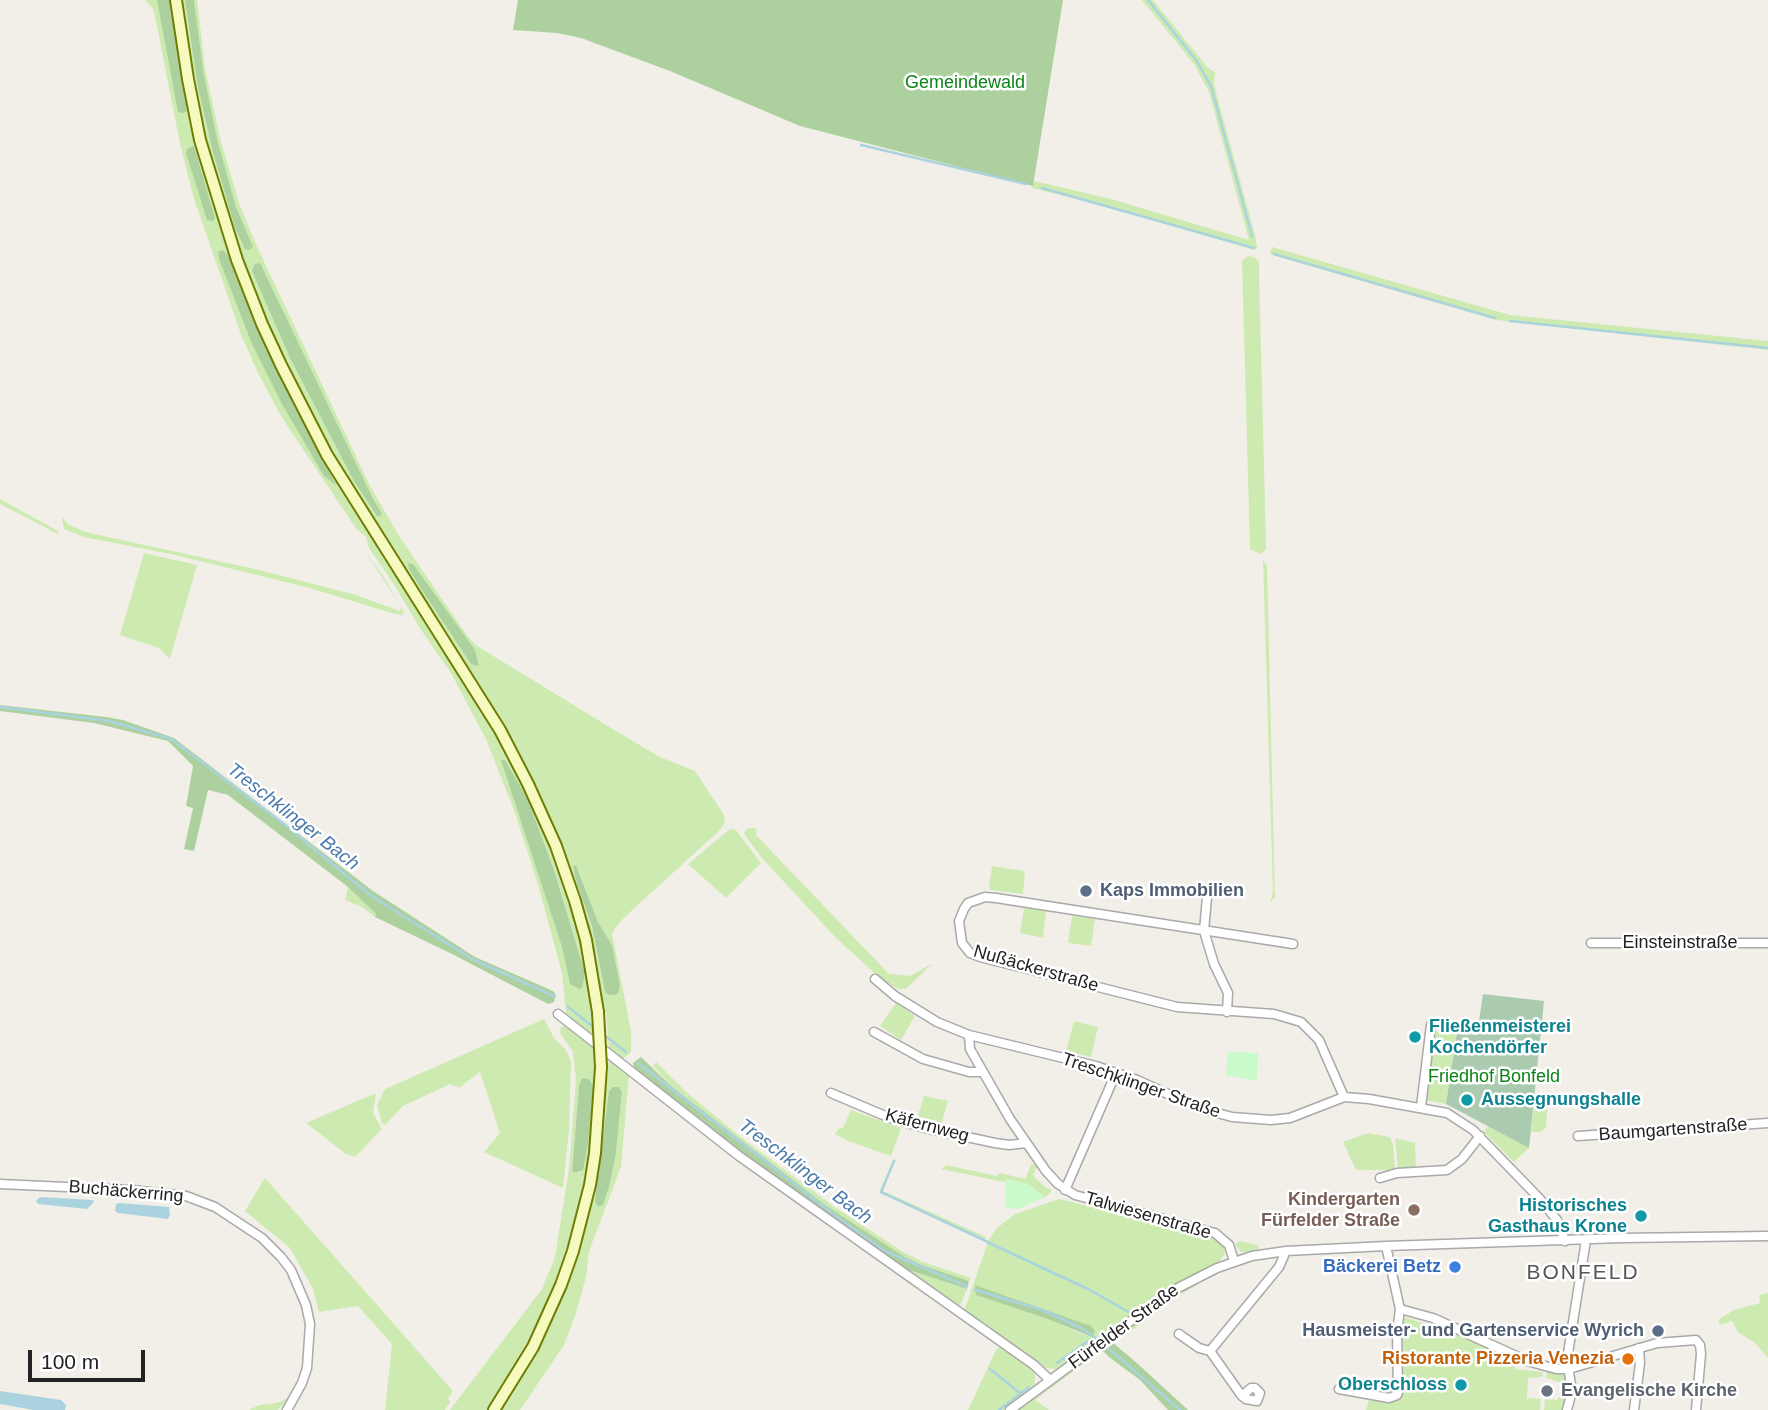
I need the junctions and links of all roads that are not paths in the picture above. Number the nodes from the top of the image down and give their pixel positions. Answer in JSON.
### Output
{"nodes":[{"id":1,"x":176,"y":0,"type":"edge"},
{"id":2,"x":1207,"y":897,"type":"dead end"},
{"id":3,"x":1204,"y":931,"type":"junction"},
{"id":4,"x":1591,"y":943,"type":"dead end"},
{"id":5,"x":1768,"y":943,"type":"edge"},
{"id":6,"x":1293,"y":944,"type":"dead end"},
{"id":7,"x":875,"y":979,"type":"dead end"},
{"id":8,"x":1227,"y":1012,"type":"junction"},
{"id":9,"x":558,"y":1014,"type":"dead end"},
{"id":10,"x":1431,"y":1025,"type":"dead end"},
{"id":11,"x":874,"y":1032,"type":"dead end"},
{"id":12,"x":970,"y":1035,"type":"junction"},
{"id":13,"x":983,"y":1072,"type":"junction"},
{"id":14,"x":1116,"y":1073,"type":"junction"},
{"id":15,"x":831,"y":1093,"type":"dead end"},
{"id":16,"x":1344,"y":1097,"type":"junction"},
{"id":17,"x":1421,"y":1107,"type":"junction"},
{"id":18,"x":1768,"y":1124,"type":"edge"},
{"id":19,"x":1480,"y":1136,"type":"junction"},
{"id":20,"x":1578,"y":1136,"type":"dead end"},
{"id":21,"x":1026,"y":1143,"type":"junction"},
{"id":22,"x":1380,"y":1178,"type":"dead end"},
{"id":23,"x":0,"y":1184,"type":"edge"},
{"id":24,"x":1065,"y":1189,"type":"junction"},
{"id":25,"x":1768,"y":1236,"type":"edge"},
{"id":26,"x":1586,"y":1240,"type":"junction"},
{"id":27,"x":1564,"y":1241,"type":"junction"},
{"id":28,"x":1385,"y":1246,"type":"junction"},
{"id":29,"x":1286,"y":1251,"type":"junction"},
{"id":30,"x":1234,"y":1261,"type":"junction"},
{"id":31,"x":1400,"y":1309,"type":"junction"},
{"id":32,"x":1179,"y":1334,"type":"dead end"},
{"id":33,"x":1639,"y":1348,"type":"junction"},
{"id":34,"x":1210,"y":1351,"type":"junction"},
{"id":35,"x":1569,"y":1369,"type":"junction"},
{"id":36,"x":1050,"y":1380,"type":"junction"},
{"id":37,"x":1339,"y":1389,"type":"dead end"},
{"id":38,"x":1242,"y":1396,"type":"dead end"},
{"id":39,"x":286,"y":1409,"type":"edge"},
{"id":40,"x":494,"y":1410,"type":"edge"},
{"id":41,"x":1010,"y":1410,"type":"edge"},
{"id":42,"x":1567,"y":1410,"type":"edge"},
{"id":43,"x":1634,"y":1410,"type":"edge"},
{"id":44,"x":1696,"y":1410,"type":"edge"}],
"edges":[{"from":1,"to":40,"type":"main road","bridge":true},
{"from":2,"to":3,"type":"street"},
{"from":3,"to":6,"type":"street","name":"Nußäckerstraße"},
{"from":3,"to":8,"type":"street"},
{"from":3,"to":8,"type":"street","name":"Nußäckerstraße"},
{"from":4,"to":5,"type":"street","name":"Einsteinstraße"},
{"from":7,"to":12,"type":"street","name":"Treschklinger Straße"},
{"from":8,"to":16,"type":"street","name":"Nußäckerstraße"},
{"from":9,"to":36,"type":"street"},
{"from":10,"to":17,"type":"street"},
{"from":11,"to":13,"type":"street"},
{"from":12,"to":13,"type":"street","name":"Talwiesenstraße"},
{"from":12,"to":14,"type":"street","name":"Treschklinger Straße"},
{"from":13,"to":21,"type":"street","name":"Talwiesenstraße"},
{"from":14,"to":16,"type":"street","name":"Treschklinger Straße"},
{"from":14,"to":24,"type":"street"},
{"from":15,"to":21,"type":"street","name":"Käfernweg"},
{"from":16,"to":17,"type":"street","name":"Treschklinger Straße"},
{"from":17,"to":19,"type":"street","name":"Treschklinger Straße"},
{"from":18,"to":20,"type":"street","name":"Baumgartenstraße"},
{"from":19,"to":22,"type":"street"},
{"from":19,"to":27,"type":"street","name":"Treschklinger Straße"},
{"from":21,"to":24,"type":"street","name":"Talwiesenstraße"},
{"from":23,"to":39,"type":"street","name":"Buchäckerring"},
{"from":24,"to":30,"type":"street","name":"Talwiesenstraße"},
{"from":25,"to":26,"type":"street","name":"Fürfelder Straße"},
{"from":26,"to":27,"type":"street","name":"Fürfelder Straße"},
{"from":26,"to":35,"type":"street"},
{"from":27,"to":28,"type":"street","name":"Fürfelder Straße"},
{"from":28,"to":29,"type":"street","name":"Fürfelder Straße"},
{"from":28,"to":31,"type":"street"},
{"from":29,"to":30,"type":"street","name":"Fürfelder Straße"},
{"from":29,"to":34,"type":"street"},
{"from":30,"to":36,"type":"street","name":"Fürfelder Straße"},
{"from":31,"to":35,"type":"street"},
{"from":31,"to":37,"type":"street"},
{"from":32,"to":34,"type":"street"},
{"from":33,"to":35,"type":"street"},
{"from":33,"to":43,"type":"street"},
{"from":33,"to":44,"type":"street"},
{"from":34,"to":38,"type":"street"},
{"from":35,"to":42,"type":"street"},
{"from":36,"to":41,"type":"street","name":"Fürfelder Straße"}]}
